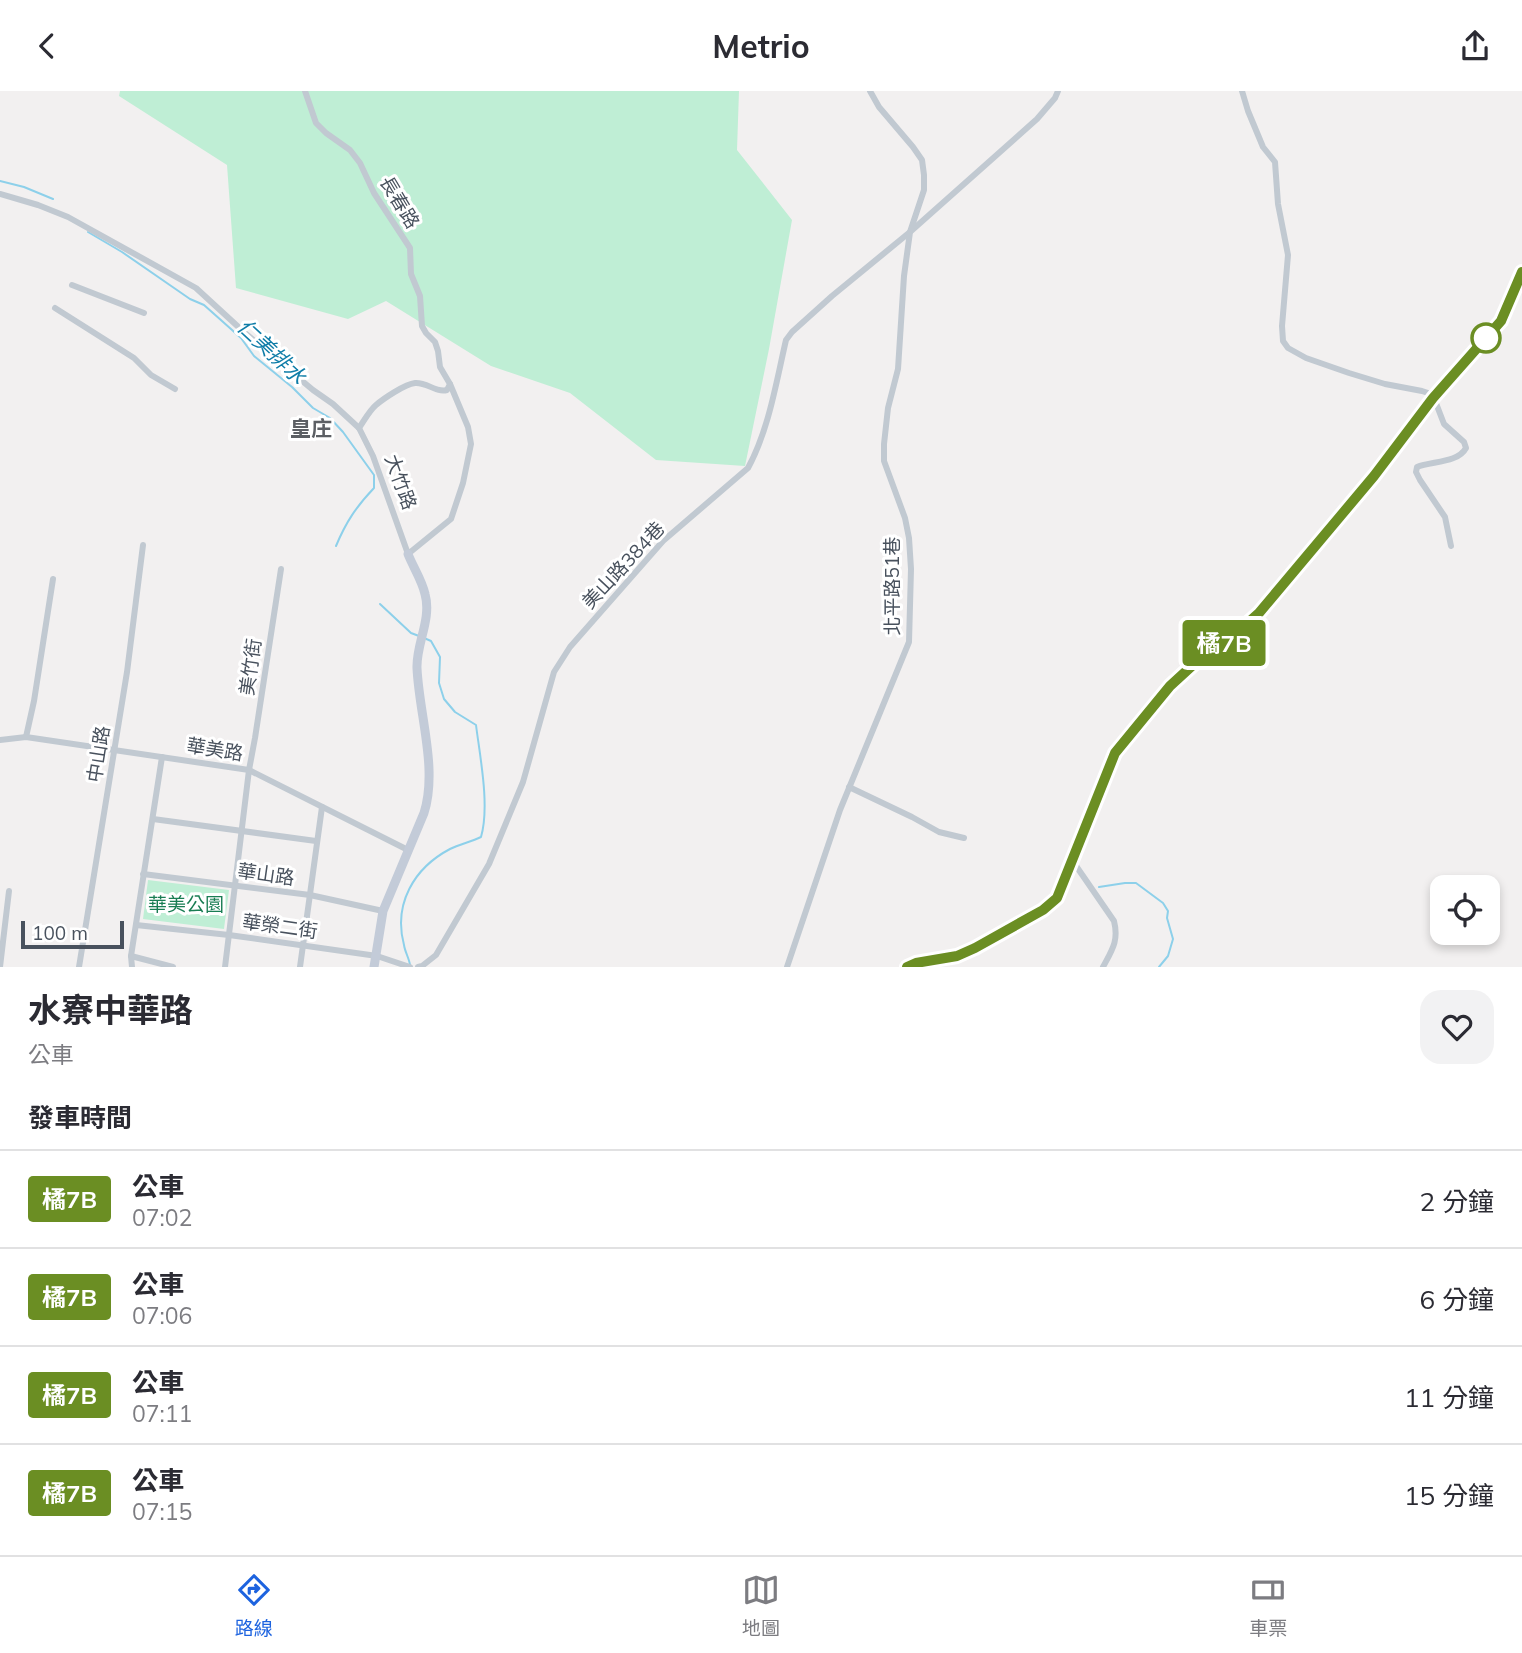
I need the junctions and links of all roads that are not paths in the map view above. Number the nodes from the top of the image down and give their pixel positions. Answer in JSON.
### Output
{"nodes":[{"id":1,"x":305,"y":91,"type":"edge"},
{"id":2,"x":870,"y":91,"type":"edge"},
{"id":3,"x":1058,"y":91,"type":"edge"},
{"id":4,"x":1242,"y":91,"type":"edge"},
{"id":5,"x":0,"y":194,"type":"edge"},
{"id":6,"x":910,"y":232,"type":"junction"},
{"id":7,"x":1522,"y":272,"type":"edge"},
{"id":8,"x":72,"y":285,"type":"dead end"},
{"id":9,"x":55,"y":308,"type":"dead end"},
{"id":10,"x":144,"y":313,"type":"dead end"},
{"id":11,"x":450,"y":384,"type":"junction"},
{"id":12,"x":175,"y":389,"type":"dead end"},
{"id":13,"x":1433,"y":398,"type":"junction"},
{"id":14,"x":359,"y":428,"type":"junction"},
{"id":15,"x":143,"y":545,"type":"dead end"},
{"id":16,"x":1451,"y":546,"type":"dead end"},
{"id":17,"x":408,"y":554,"type":"junction"},
{"id":18,"x":281,"y":569,"type":"dead end"},
{"id":19,"x":53,"y":579,"type":"dead end"},
{"id":20,"x":26,"y":737,"type":"junction"},
{"id":21,"x":0,"y":740,"type":"edge"},
{"id":22,"x":115,"y":750,"type":"junction"},
{"id":23,"x":162,"y":757,"type":"junction"},
{"id":24,"x":249,"y":770,"type":"junction"},
{"id":25,"x":849,"y":787,"type":"junction"},
{"id":26,"x":321,"y":807,"type":"junction"},
{"id":27,"x":153,"y":819,"type":"junction"},
{"id":28,"x":242,"y":831,"type":"junction"},
{"id":29,"x":964,"y":838,"type":"dead end"},
{"id":30,"x":316,"y":841,"type":"junction"},
{"id":31,"x":408,"y":850,"type":"junction"},
{"id":32,"x":1072,"y":860,"type":"junction"},
{"id":33,"x":143,"y":874,"type":"junction"},
{"id":34,"x":235,"y":885,"type":"junction"},
{"id":35,"x":9,"y":891,"type":"dead end"},
{"id":36,"x":310,"y":895,"type":"junction"},
{"id":37,"x":383,"y":911,"type":"junction"},
{"id":38,"x":136,"y":925,"type":"junction"},
{"id":39,"x":229,"y":935,"type":"junction"},
{"id":40,"x":303,"y":945,"type":"junction"},
{"id":41,"x":131,"y":956,"type":"junction"},
{"id":42,"x":377,"y":956,"type":"junction"},
{"id":43,"x":402,"y":966,"type":"edge"},
{"id":44,"x":0,"y":967,"type":"edge"},
{"id":45,"x":79,"y":967,"type":"edge"},
{"id":46,"x":132,"y":967,"type":"edge"},
{"id":47,"x":173,"y":967,"type":"edge"},
{"id":48,"x":225,"y":967,"type":"edge"},
{"id":49,"x":300,"y":967,"type":"edge"},
{"id":50,"x":374,"y":967,"type":"edge"},
{"id":51,"x":410,"y":967,"type":"edge"},
{"id":52,"x":418,"y":967,"type":"edge"},
{"id":53,"x":787,"y":967,"type":"edge"},
{"id":54,"x":907,"y":967,"type":"edge"},
{"id":55,"x":1103,"y":967,"type":"edge"}],
"edges":[{"from":1,"to":11,"type":"street","name":"長春路"},
{"from":2,"to":6,"type":"street","name":"北平路51巷"},
{"from":3,"to":6,"type":"street"},
{"from":4,"to":13,"type":"street"},
{"from":5,"to":14,"type":"street","name":"大竹路"},
{"from":6,"to":25,"type":"street","name":"北平路51巷"},
{"from":6,"to":52,"type":"street","name":"美山路384巷"},
{"from":7,"to":13,"type":"street"},
{"from":8,"to":10,"type":"street"},
{"from":9,"to":12,"type":"street"},
{"from":11,"to":14,"type":"street"},
{"from":11,"to":17,"type":"street","name":"長春路"},
{"from":13,"to":16,"type":"street"},
{"from":13,"to":32,"type":"street"},
{"from":14,"to":17,"type":"street","name":"大竹路"},
{"from":15,"to":22,"type":"street","name":"中山路"},
{"from":17,"to":31,"type":"street","name":"大竹路"},
{"from":18,"to":24,"type":"street","name":"美竹街"},
{"from":19,"to":20,"type":"street"},
{"from":20,"to":21,"type":"street","name":"華美路"},
{"from":20,"to":22,"type":"street","name":"華美路"},
{"from":22,"to":23,"type":"street","name":"華美路"},
{"from":22,"to":45,"type":"street","name":"中山路"},
{"from":23,"to":24,"type":"street","name":"華美路"},
{"from":23,"to":27,"type":"street"},
{"from":24,"to":26,"type":"street","name":"華美路"},
{"from":24,"to":28,"type":"street","name":"美竹街"},
{"from":25,"to":29,"type":"street"},
{"from":25,"to":53,"type":"street","name":"北平路51巷"},
{"from":26,"to":30,"type":"street"},
{"from":26,"to":31,"type":"street","name":"華美路"},
{"from":27,"to":28,"type":"street"},
{"from":27,"to":33,"type":"street"},
{"from":28,"to":30,"type":"street"},
{"from":28,"to":34,"type":"street","name":"美竹街"},
{"from":30,"to":36,"type":"street"},
{"from":31,"to":37,"type":"street","name":"大竹路"},
{"from":32,"to":54,"type":"street"},
{"from":32,"to":55,"type":"street"},
{"from":33,"to":34,"type":"street","name":"華山路"},
{"from":33,"to":38,"type":"street"},
{"from":34,"to":36,"type":"street","name":"華山路"},
{"from":34,"to":39,"type":"street","name":"美竹街"},
{"from":35,"to":44,"type":"street"},
{"from":36,"to":37,"type":"street","name":"華山路"},
{"from":36,"to":40,"type":"street"},
{"from":37,"to":42,"type":"street","name":"大竹路"},
{"from":38,"to":39,"type":"street","name":"華榮二街"},
{"from":38,"to":41,"type":"street"},
{"from":39,"to":40,"type":"street","name":"華榮二街"},
{"from":39,"to":48,"type":"street","name":"美竹街"},
{"from":40,"to":42,"type":"street","name":"華榮二街"},
{"from":40,"to":49,"type":"street"},
{"from":41,"to":46,"type":"street"},
{"from":41,"to":47,"type":"street"},
{"from":42,"to":43,"type":"street","name":"華榮二街"},
{"from":42,"to":50,"type":"street","name":"大竹路"},
{"from":43,"to":51,"type":"street","name":"華榮二街"}]}
